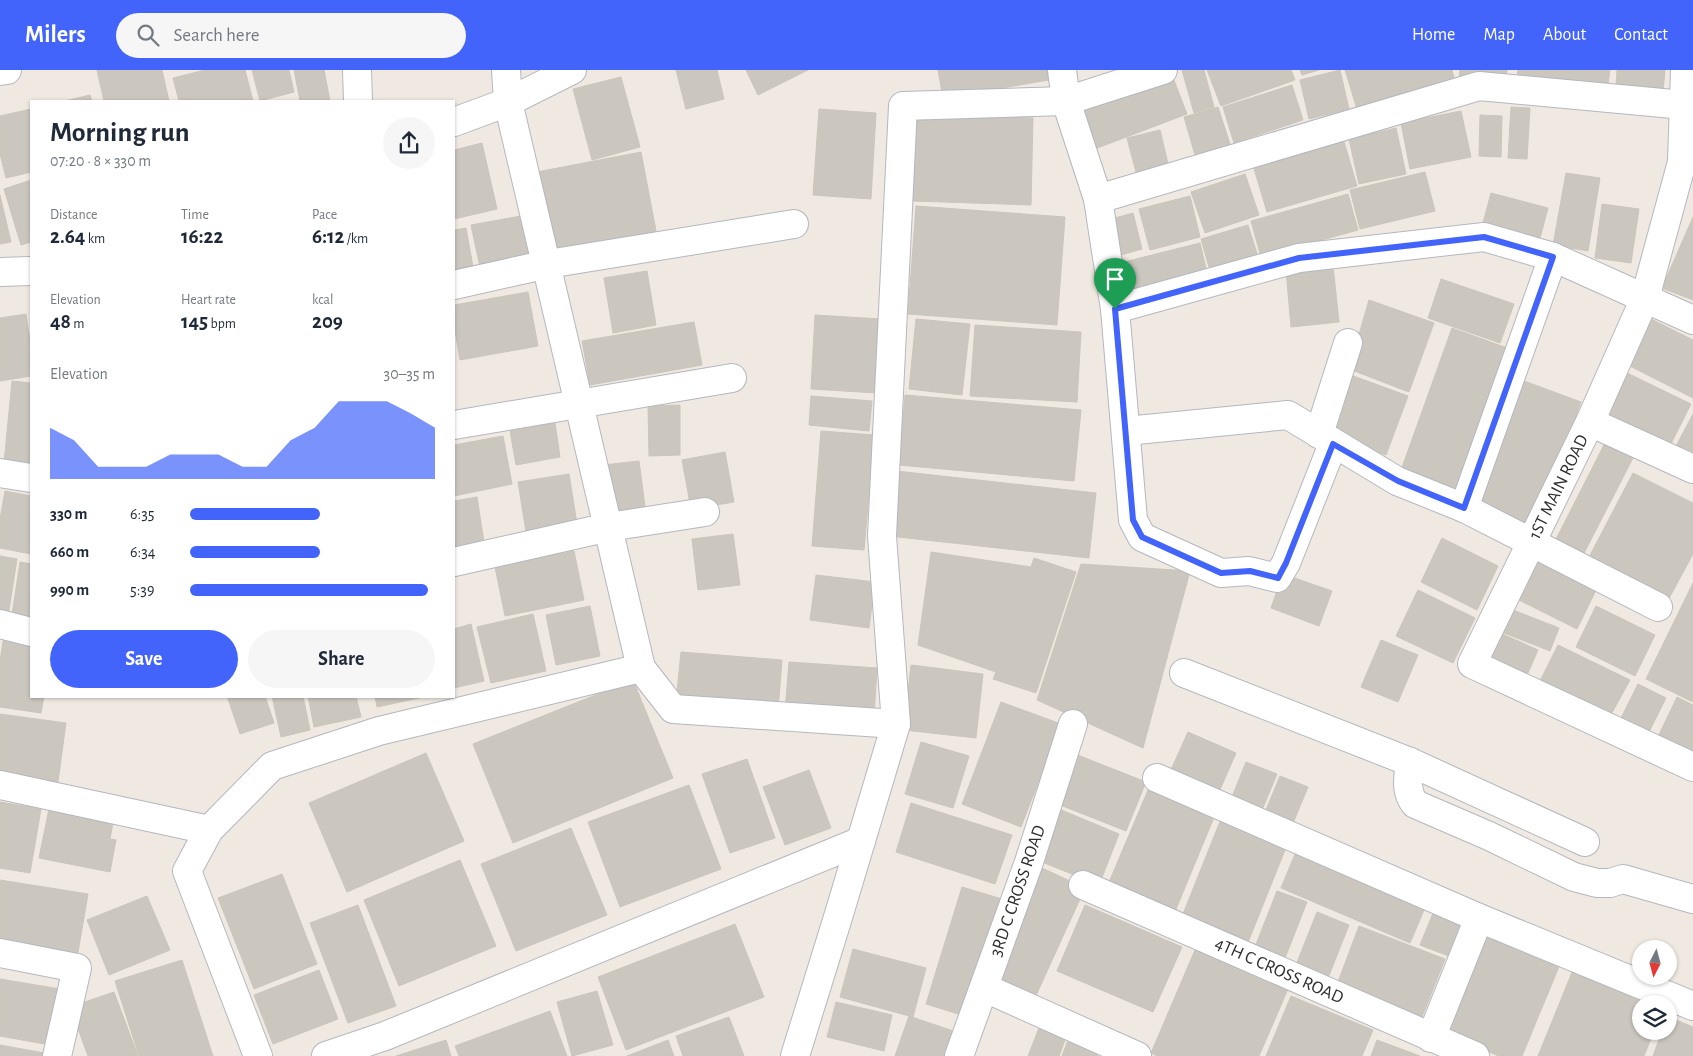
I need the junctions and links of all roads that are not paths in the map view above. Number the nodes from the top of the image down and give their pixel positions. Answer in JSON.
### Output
{"nodes":[{"id":1,"x":7,"y":70,"type":"edge"},
{"id":2,"x":357,"y":70,"type":"edge"},
{"id":3,"x":506,"y":70,"type":"edge"},
{"id":4,"x":572,"y":70,"type":"edge"},
{"id":5,"x":1062,"y":70,"type":"edge"},
{"id":6,"x":1163,"y":70,"type":"edge"},
{"id":7,"x":1684,"y":70,"type":"edge"},
{"id":8,"x":0,"y":71,"type":"edge"},
{"id":9,"x":358,"y":100,"type":"edge"},
{"id":10,"x":1066,"y":101,"type":"junction"},
{"id":11,"x":508,"y":102,"type":"junction"},
{"id":12,"x":1684,"y":105,"type":"junction"},
{"id":13,"x":455,"y":122,"type":"edge"},
{"id":14,"x":1689,"y":162,"type":"edge"},
{"id":15,"x":1098,"y":199,"type":"junction"},
{"id":16,"x":794,"y":224,"type":"dead end"},
{"id":17,"x":1553,"y":257,"type":"junction"},
{"id":18,"x":548,"y":264,"type":"junction"},
{"id":19,"x":30,"y":271,"type":"edge"},
{"id":20,"x":0,"y":272,"type":"edge"},
{"id":21,"x":455,"y":286,"type":"edge"},
{"id":22,"x":1645,"y":298,"type":"junction"},
{"id":23,"x":1115,"y":309,"type":"junction"},
{"id":24,"x":1693,"y":320,"type":"edge"},
{"id":25,"x":1348,"y":343,"type":"dead end"},
{"id":26,"x":732,"y":378,"type":"dead end"},
{"id":27,"x":580,"y":404,"type":"junction"},
{"id":28,"x":1590,"y":422,"type":"junction"},
{"id":29,"x":455,"y":425,"type":"edge"},
{"id":30,"x":1126,"y":430,"type":"junction"},
{"id":31,"x":1326,"y":439,"type":"junction"},
{"id":32,"x":1693,"y":469,"type":"edge"},
{"id":33,"x":0,"y":472,"type":"edge"},
{"id":34,"x":30,"y":478,"type":"edge"},
{"id":35,"x":1464,"y":508,"type":"junction"},
{"id":36,"x":705,"y":512,"type":"dead end"},
{"id":37,"x":609,"y":527,"type":"junction"},
{"id":38,"x":1531,"y":544,"type":"junction"},
{"id":39,"x":455,"y":562,"type":"edge"},
{"id":40,"x":1658,"y":607,"type":"dead end"},
{"id":41,"x":0,"y":624,"type":"edge"},
{"id":42,"x":30,"y":632,"type":"edge"},
{"id":43,"x":642,"y":668,"type":"junction"},
{"id":44,"x":1184,"y":673,"type":"dead end"},
{"id":45,"x":896,"y":724,"type":"junction"},
{"id":46,"x":1072,"y":724,"type":"dead end"},
{"id":47,"x":1410,"y":762,"type":"junction"},
{"id":48,"x":1693,"y":767,"type":"edge"},
{"id":49,"x":1157,"y":778,"type":"dead end"},
{"id":50,"x":0,"y":786,"type":"edge"},
{"id":51,"x":209,"y":830,"type":"junction"},
{"id":52,"x":861,"y":841,"type":"junction"},
{"id":53,"x":1585,"y":842,"type":"dead end"},
{"id":54,"x":1083,"y":885,"type":"dead end"},
{"id":55,"x":1693,"y":899,"type":"edge"},
{"id":56,"x":1479,"y":918,"type":"junction"},
{"id":57,"x":0,"y":953,"type":"edge"},
{"id":58,"x":984,"y":988,"type":"junction"},
{"id":59,"x":1693,"y":1006,"type":"edge"},
{"id":60,"x":1431,"y":1038,"type":"junction"},
{"id":61,"x":57,"y":1056,"type":"edge"},
{"id":62,"x":258,"y":1056,"type":"edge"},
{"id":63,"x":326,"y":1056,"type":"edge"},
{"id":64,"x":795,"y":1056,"type":"edge"},
{"id":65,"x":959,"y":1056,"type":"edge"},
{"id":66,"x":1137,"y":1056,"type":"edge"},
{"id":67,"x":1475,"y":1056,"type":"edge"}],
"edges":[{"from":1,"to":8,"type":"street"},
{"from":2,"to":9,"type":"street"},
{"from":3,"to":11,"type":"street"},
{"from":4,"to":11,"type":"street"},
{"from":5,"to":10,"type":"street"},
{"from":6,"to":10,"type":"street"},
{"from":7,"to":12,"type":"street","name":"1ST MAIN ROAD"},
{"from":10,"to":15,"type":"street"},
{"from":10,"to":45,"type":"street"},
{"from":11,"to":13,"type":"street"},
{"from":11,"to":18,"type":"street"},
{"from":12,"to":14,"type":"street","name":"1ST MAIN ROAD"},
{"from":12,"to":15,"type":"street"},
{"from":14,"to":22,"type":"street","name":"1ST MAIN ROAD"},
{"from":15,"to":23,"type":"street"},
{"from":16,"to":18,"type":"street"},
{"from":17,"to":22,"type":"street"},
{"from":17,"to":23,"type":"street"},
{"from":17,"to":35,"type":"street"},
{"from":18,"to":21,"type":"street"},
{"from":18,"to":27,"type":"street"},
{"from":19,"to":20,"type":"street"},
{"from":22,"to":24,"type":"street"},
{"from":22,"to":28,"type":"street","name":"1ST MAIN ROAD"},
{"from":23,"to":30,"type":"street"},
{"from":25,"to":31,"type":"street"},
{"from":26,"to":27,"type":"street"},
{"from":27,"to":29,"type":"street"},
{"from":27,"to":37,"type":"street"},
{"from":28,"to":32,"type":"street"},
{"from":28,"to":38,"type":"street","name":"1ST MAIN ROAD"},
{"from":30,"to":31,"type":"street"},
{"from":30,"to":31,"type":"street"},
{"from":31,"to":35,"type":"street"},
{"from":33,"to":34,"type":"street"},
{"from":35,"to":38,"type":"street"},
{"from":36,"to":37,"type":"street"},
{"from":37,"to":39,"type":"street"},
{"from":37,"to":43,"type":"street"},
{"from":38,"to":40,"type":"street"},
{"from":38,"to":48,"type":"street","name":"1ST MAIN ROAD"},
{"from":41,"to":42,"type":"street"},
{"from":43,"to":45,"type":"street"},
{"from":43,"to":51,"type":"street"},
{"from":44,"to":47,"type":"street"},
{"from":45,"to":52,"type":"street"},
{"from":46,"to":58,"type":"street","name":"3RD C CROSS ROAD"},
{"from":47,"to":53,"type":"street"},
{"from":47,"to":55,"type":"street"},
{"from":49,"to":56,"type":"street"},
{"from":50,"to":51,"type":"street"},
{"from":51,"to":62,"type":"street"},
{"from":52,"to":63,"type":"street"},
{"from":52,"to":64,"type":"street"},
{"from":54,"to":60,"type":"street","name":"4TH C CROSS ROAD"},
{"from":56,"to":59,"type":"street"},
{"from":56,"to":60,"type":"street"},
{"from":57,"to":61,"type":"street"},
{"from":58,"to":65,"type":"street","name":"3RD C CROSS ROAD"},
{"from":58,"to":66,"type":"street"},
{"from":60,"to":67,"type":"street","name":"4TH C CROSS ROAD"}]}
